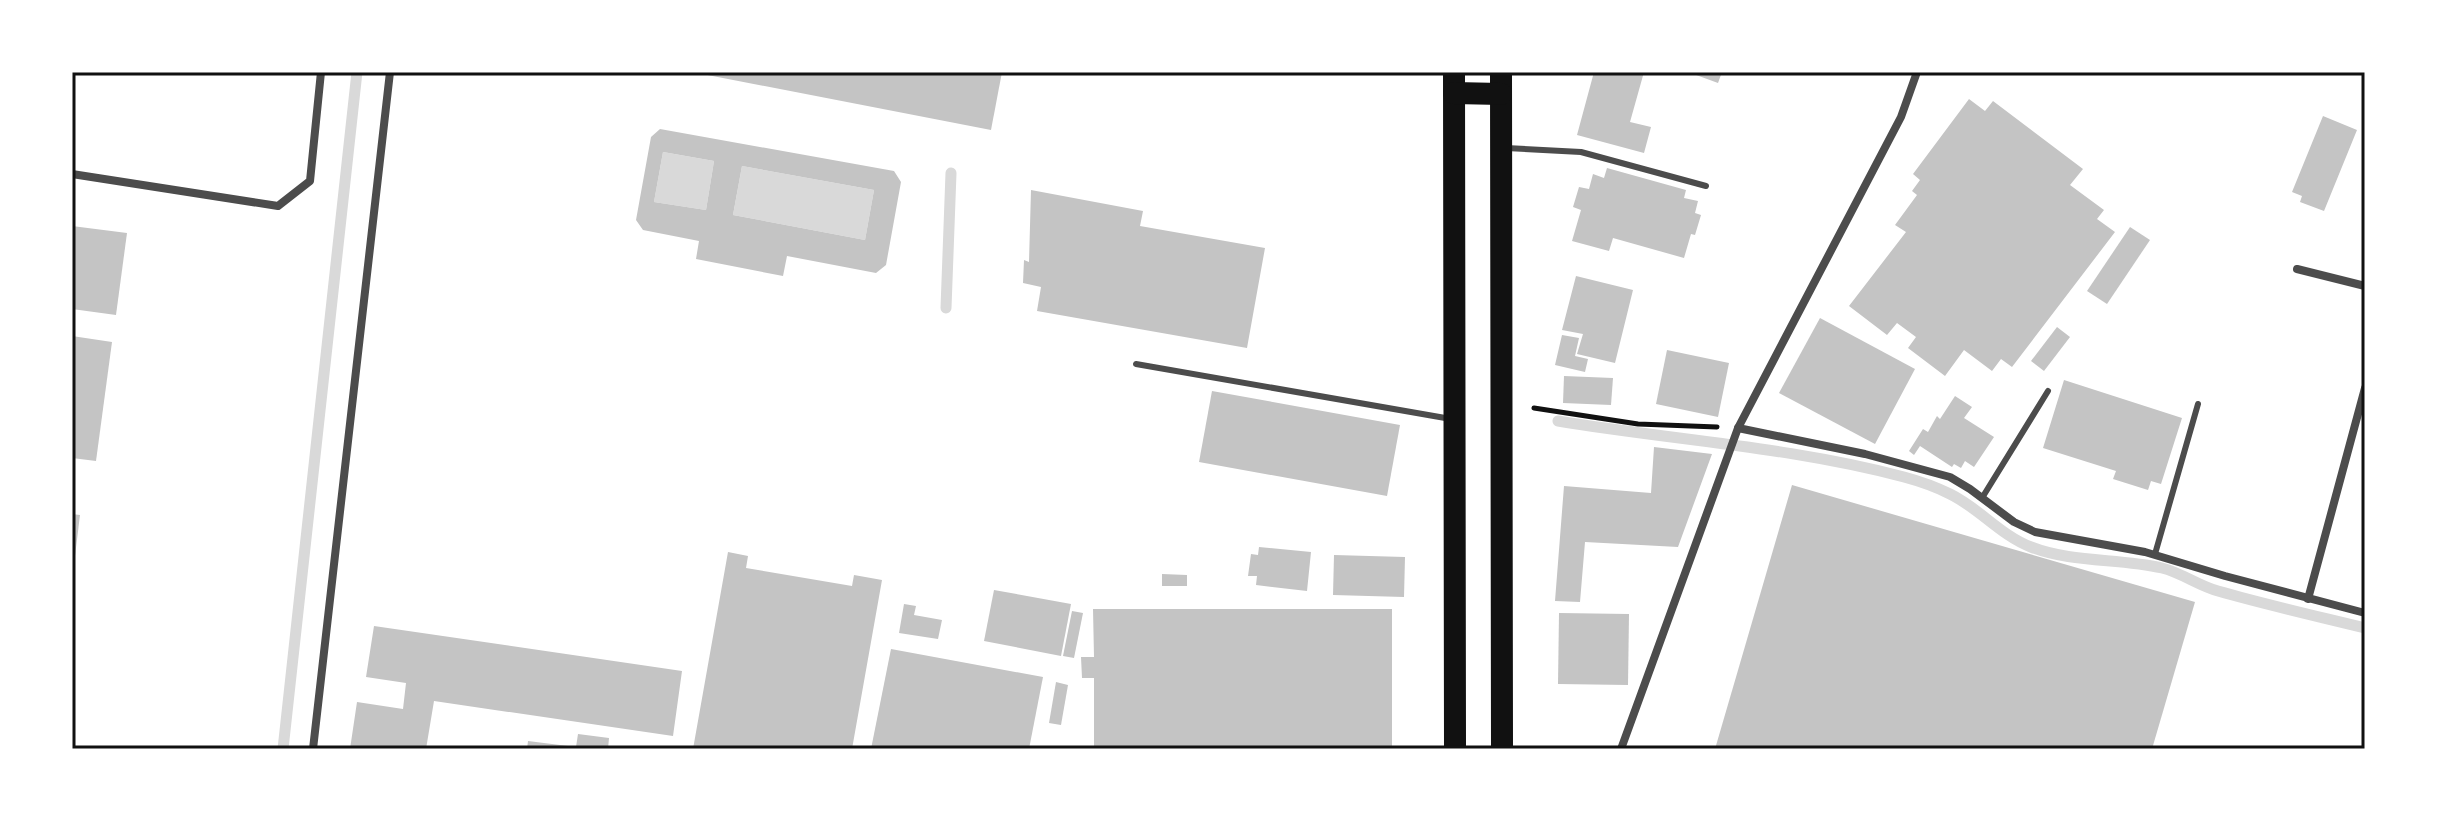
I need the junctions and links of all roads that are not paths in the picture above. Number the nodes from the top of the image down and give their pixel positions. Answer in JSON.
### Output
{"nodes":[{"id":1,"x":321,"y":72,"type":"edge"},
{"id":2,"x":390,"y":72,"type":"edge"},
{"id":3,"x":1917,"y":72,"type":"edge"},
{"id":4,"x":1454,"y":82,"type":"edge"},
{"id":5,"x":1501,"y":83,"type":"edge"},
{"id":6,"x":1500,"y":148,"type":"junction"},
{"id":7,"x":72,"y":174,"type":"edge"},
{"id":8,"x":1706,"y":186,"type":"dead end"},
{"id":9,"x":2297,"y":269,"type":"dead end"},
{"id":10,"x":2365,"y":286,"type":"edge"},
{"id":11,"x":1136,"y":364,"type":"dead end"},
{"id":12,"x":2365,"y":388,"type":"edge"},
{"id":13,"x":2048,"y":391,"type":"dead end"},
{"id":14,"x":2198,"y":404,"type":"dead end"},
{"id":15,"x":1454,"y":420,"type":"junction"},
{"id":16,"x":1738,"y":428,"type":"junction"},
{"id":17,"x":1982,"y":498,"type":"junction"},
{"id":18,"x":2155,"y":554,"type":"junction"},
{"id":19,"x":2308,"y":599,"type":"junction"},
{"id":20,"x":2365,"y":613,"type":"edge"},
{"id":21,"x":313,"y":749,"type":"edge"},
{"id":22,"x":1455,"y":749,"type":"edge"},
{"id":23,"x":1502,"y":749,"type":"edge"},
{"id":24,"x":1621,"y":749,"type":"edge"}],
"edges":[{"from":1,"to":7,"type":"street"},
{"from":2,"to":21,"type":"street"},
{"from":3,"to":16,"type":"street"},
{"from":4,"to":5,"type":"highway"},
{"from":4,"to":15,"type":"highway"},
{"from":5,"to":6,"type":"highway"},
{"from":6,"to":8,"type":"lane"},
{"from":6,"to":23,"type":"highway"},
{"from":9,"to":10,"type":"street"},
{"from":11,"to":15,"type":"lane"},
{"from":12,"to":19,"type":"street"},
{"from":13,"to":17,"type":"lane"},
{"from":14,"to":18,"type":"lane"},
{"from":15,"to":22,"type":"highway"},
{"from":16,"to":17,"type":"street"},
{"from":16,"to":24,"type":"street"},
{"from":17,"to":18,"type":"street"},
{"from":18,"to":19,"type":"street"},
{"from":19,"to":20,"type":"street"}]}
